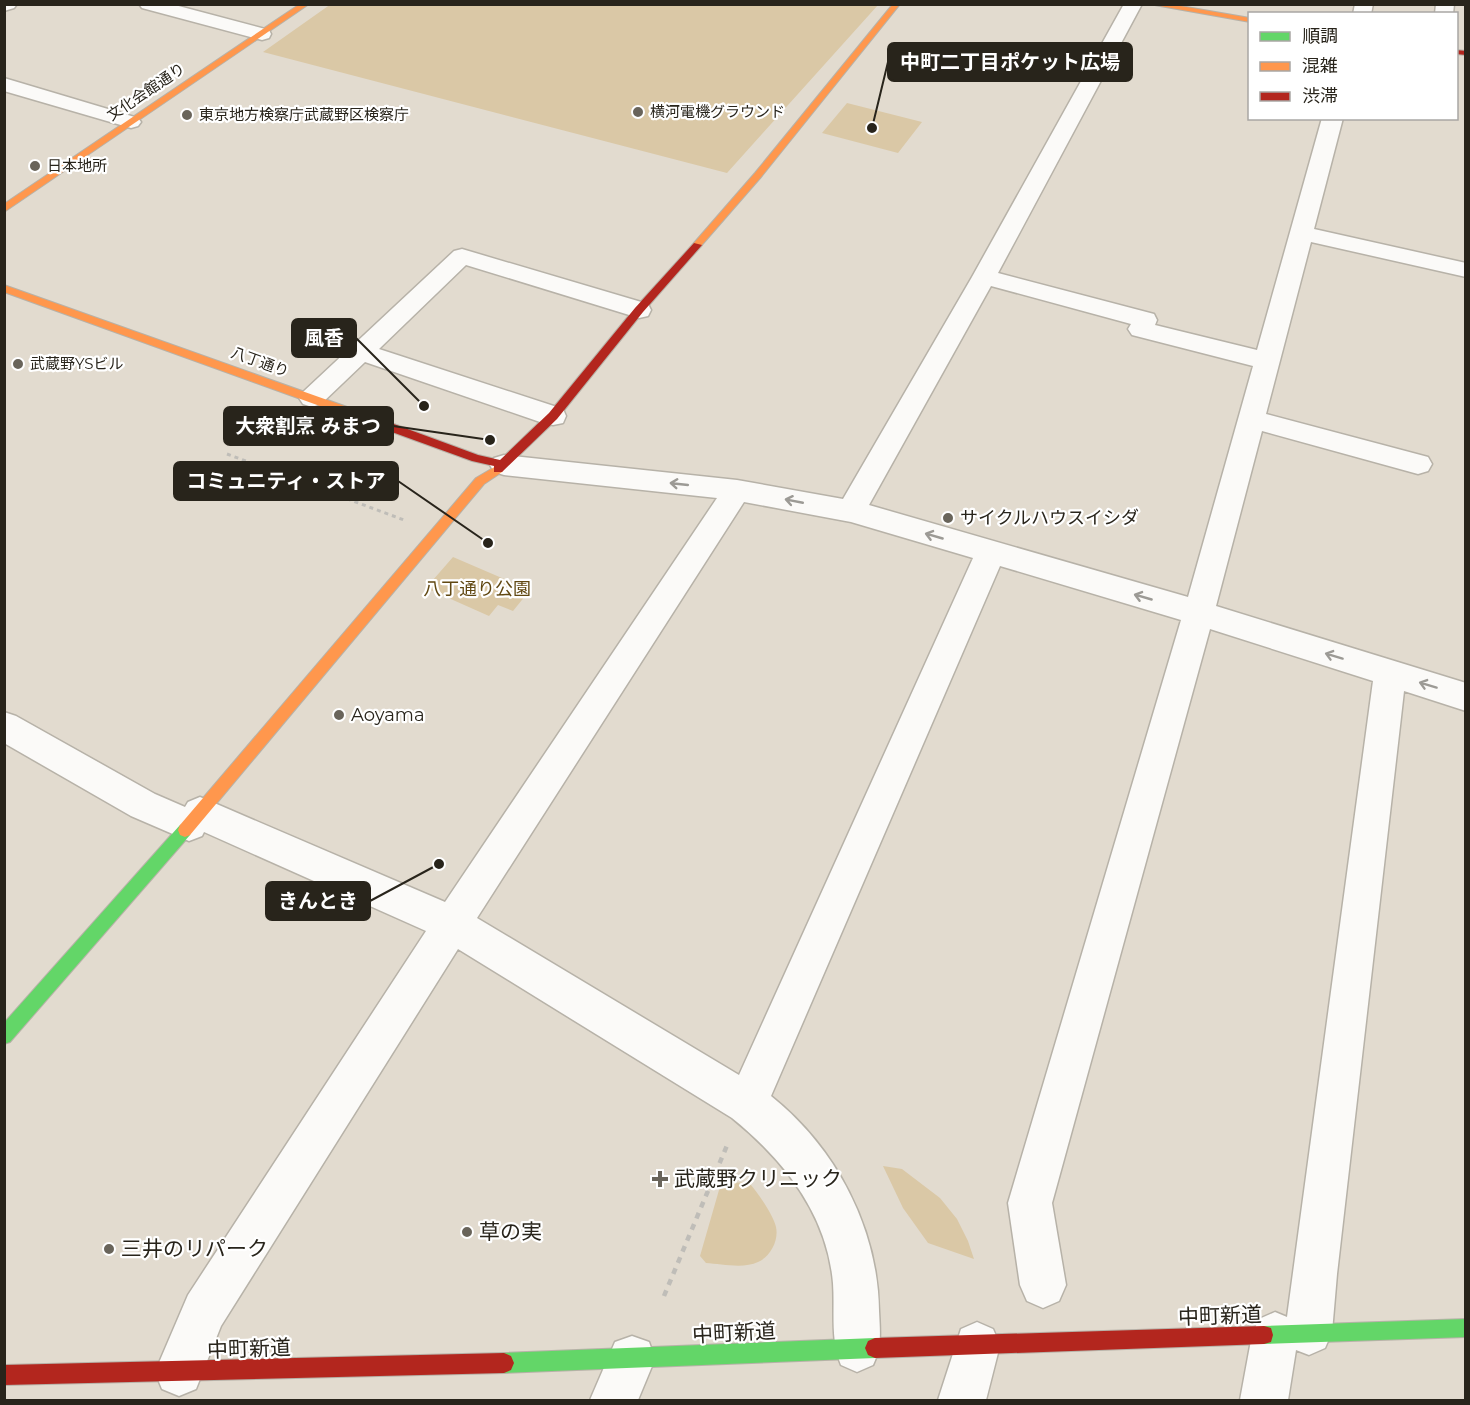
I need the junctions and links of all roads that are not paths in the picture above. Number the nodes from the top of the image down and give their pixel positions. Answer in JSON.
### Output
{"nodes":[{"id":1,"x":148,"y":4,"type":"edge"},
{"id":2,"x":306,"y":4,"type":"edge"},
{"id":3,"x":897,"y":4,"type":"edge"},
{"id":4,"x":1133,"y":4,"type":"edge"},
{"id":5,"x":1152,"y":4,"type":"edge"},
{"id":6,"x":1215,"y":9,"type":"edge"},
{"id":7,"x":1248,"y":19,"type":"edge"},
{"id":8,"x":262,"y":34,"type":"junction"},
{"id":9,"x":4,"y":84,"type":"edge"},
{"id":10,"x":1332,"y":120,"type":"edge"},
{"id":11,"x":131,"y":122,"type":"junction"},
{"id":12,"x":4,"y":209,"type":"edge"},
{"id":13,"x":1301,"y":233,"type":"junction"},
{"id":14,"x":1466,"y":270,"type":"edge"},
{"id":15,"x":984,"y":278,"type":"junction"},
{"id":16,"x":4,"y":288,"type":"edge"},
{"id":17,"x":639,"y":310,"type":"junction"},
{"id":18,"x":362,"y":352,"type":"junction"},
{"id":19,"x":1267,"y":361,"type":"junction"},
{"id":20,"x":312,"y":398,"type":"junction"},
{"id":21,"x":553,"y":417,"type":"junction"},
{"id":22,"x":1251,"y":419,"type":"junction"},
{"id":23,"x":1418,"y":464,"type":"dead end"},
{"id":24,"x":504,"y":465,"type":"junction"},
{"id":25,"x":737,"y":490,"type":"junction"},
{"id":26,"x":852,"y":511,"type":"junction"},
{"id":27,"x":991,"y":552,"type":"junction"},
{"id":28,"x":1199,"y":614,"type":"junction"},
{"id":29,"x":1390,"y":673,"type":"junction"},
{"id":30,"x":1466,"y":697,"type":"edge"},
{"id":31,"x":6,"y":729,"type":"edge"},
{"id":32,"x":195,"y":819,"type":"junction"},
{"id":33,"x":452,"y":924,"type":"junction"},
{"id":34,"x":4,"y":1036,"type":"edge"},
{"id":35,"x":747,"y":1103,"type":"junction"},
{"id":36,"x":1043,"y":1285,"type":"dead end"},
{"id":37,"x":1466,"y":1328,"type":"edge"},
{"id":38,"x":1292,"y":1334,"type":"junction"},
{"id":39,"x":977,"y":1345,"type":"junction"},
{"id":40,"x":857,"y":1349,"type":"junction"},
{"id":41,"x":633,"y":1359,"type":"junction"},
{"id":42,"x":179,"y":1372,"type":"junction"},
{"id":43,"x":4,"y":1375,"type":"edge"},
{"id":44,"x":127,"y":1386,"type":"edge"},
{"id":45,"x":614,"y":1401,"type":"edge"},
{"id":46,"x":962,"y":1401,"type":"edge"},
{"id":47,"x":1264,"y":1401,"type":"edge"}],
"edges":[{"from":1,"to":8,"type":"street"},
{"from":2,"to":8,"type":"street","name":"文化会館通り"},
{"from":3,"to":17,"type":"street"},
{"from":4,"to":15,"type":"street"},
{"from":5,"to":6,"type":"street"},
{"from":6,"to":7,"type":"street"},
{"from":8,"to":11,"type":"street","name":"文化会館通り"},
{"from":9,"to":11,"type":"street"},
{"from":10,"to":13,"type":"street"},
{"from":11,"to":12,"type":"street","name":"文化会館通り"},
{"from":13,"to":14,"type":"street"},
{"from":13,"to":19,"type":"street"},
{"from":15,"to":19,"type":"street"},
{"from":15,"to":26,"type":"street"},
{"from":16,"to":20,"type":"street","name":"八丁通り"},
{"from":17,"to":18,"type":"street"},
{"from":17,"to":21,"type":"street"},
{"from":18,"to":20,"type":"street"},
{"from":18,"to":21,"type":"street"},
{"from":19,"to":22,"type":"street"},
{"from":20,"to":24,"type":"street","name":"八丁通り"},
{"from":21,"to":24,"type":"street"},
{"from":22,"to":23,"type":"street"},
{"from":22,"to":28,"type":"street"},
{"from":25,"to":24,"type":"street","one_way":true},
{"from":24,"to":32,"type":"street"},
{"from":26,"to":25,"type":"street","one_way":true},
{"from":25,"to":33,"type":"street"},
{"from":27,"to":26,"type":"street","one_way":true},
{"from":28,"to":27,"type":"street","one_way":true},
{"from":27,"to":35,"type":"street"},
{"from":29,"to":28,"type":"street","one_way":true},
{"from":28,"to":36,"type":"street"},
{"from":30,"to":29,"type":"street","one_way":true},
{"from":29,"to":38,"type":"street"},
{"from":31,"to":32,"type":"street"},
{"from":32,"to":33,"type":"street"},
{"from":32,"to":34,"type":"street"},
{"from":33,"to":35,"type":"street"},
{"from":33,"to":42,"type":"street"},
{"from":35,"to":40,"type":"street"},
{"from":37,"to":38,"type":"street","name":"中町新道"},
{"from":38,"to":39,"type":"street","name":"中町新道"},
{"from":38,"to":47,"type":"street"},
{"from":39,"to":40,"type":"street","name":"中町新道"},
{"from":39,"to":46,"type":"street"},
{"from":40,"to":41,"type":"street","name":"中町新道"},
{"from":41,"to":42,"type":"street","name":"中町新道"},
{"from":41,"to":45,"type":"street"},
{"from":42,"to":44,"type":"street","name":"中町新道"},
{"from":43,"to":44,"type":"street","name":"中町新道"}]}
